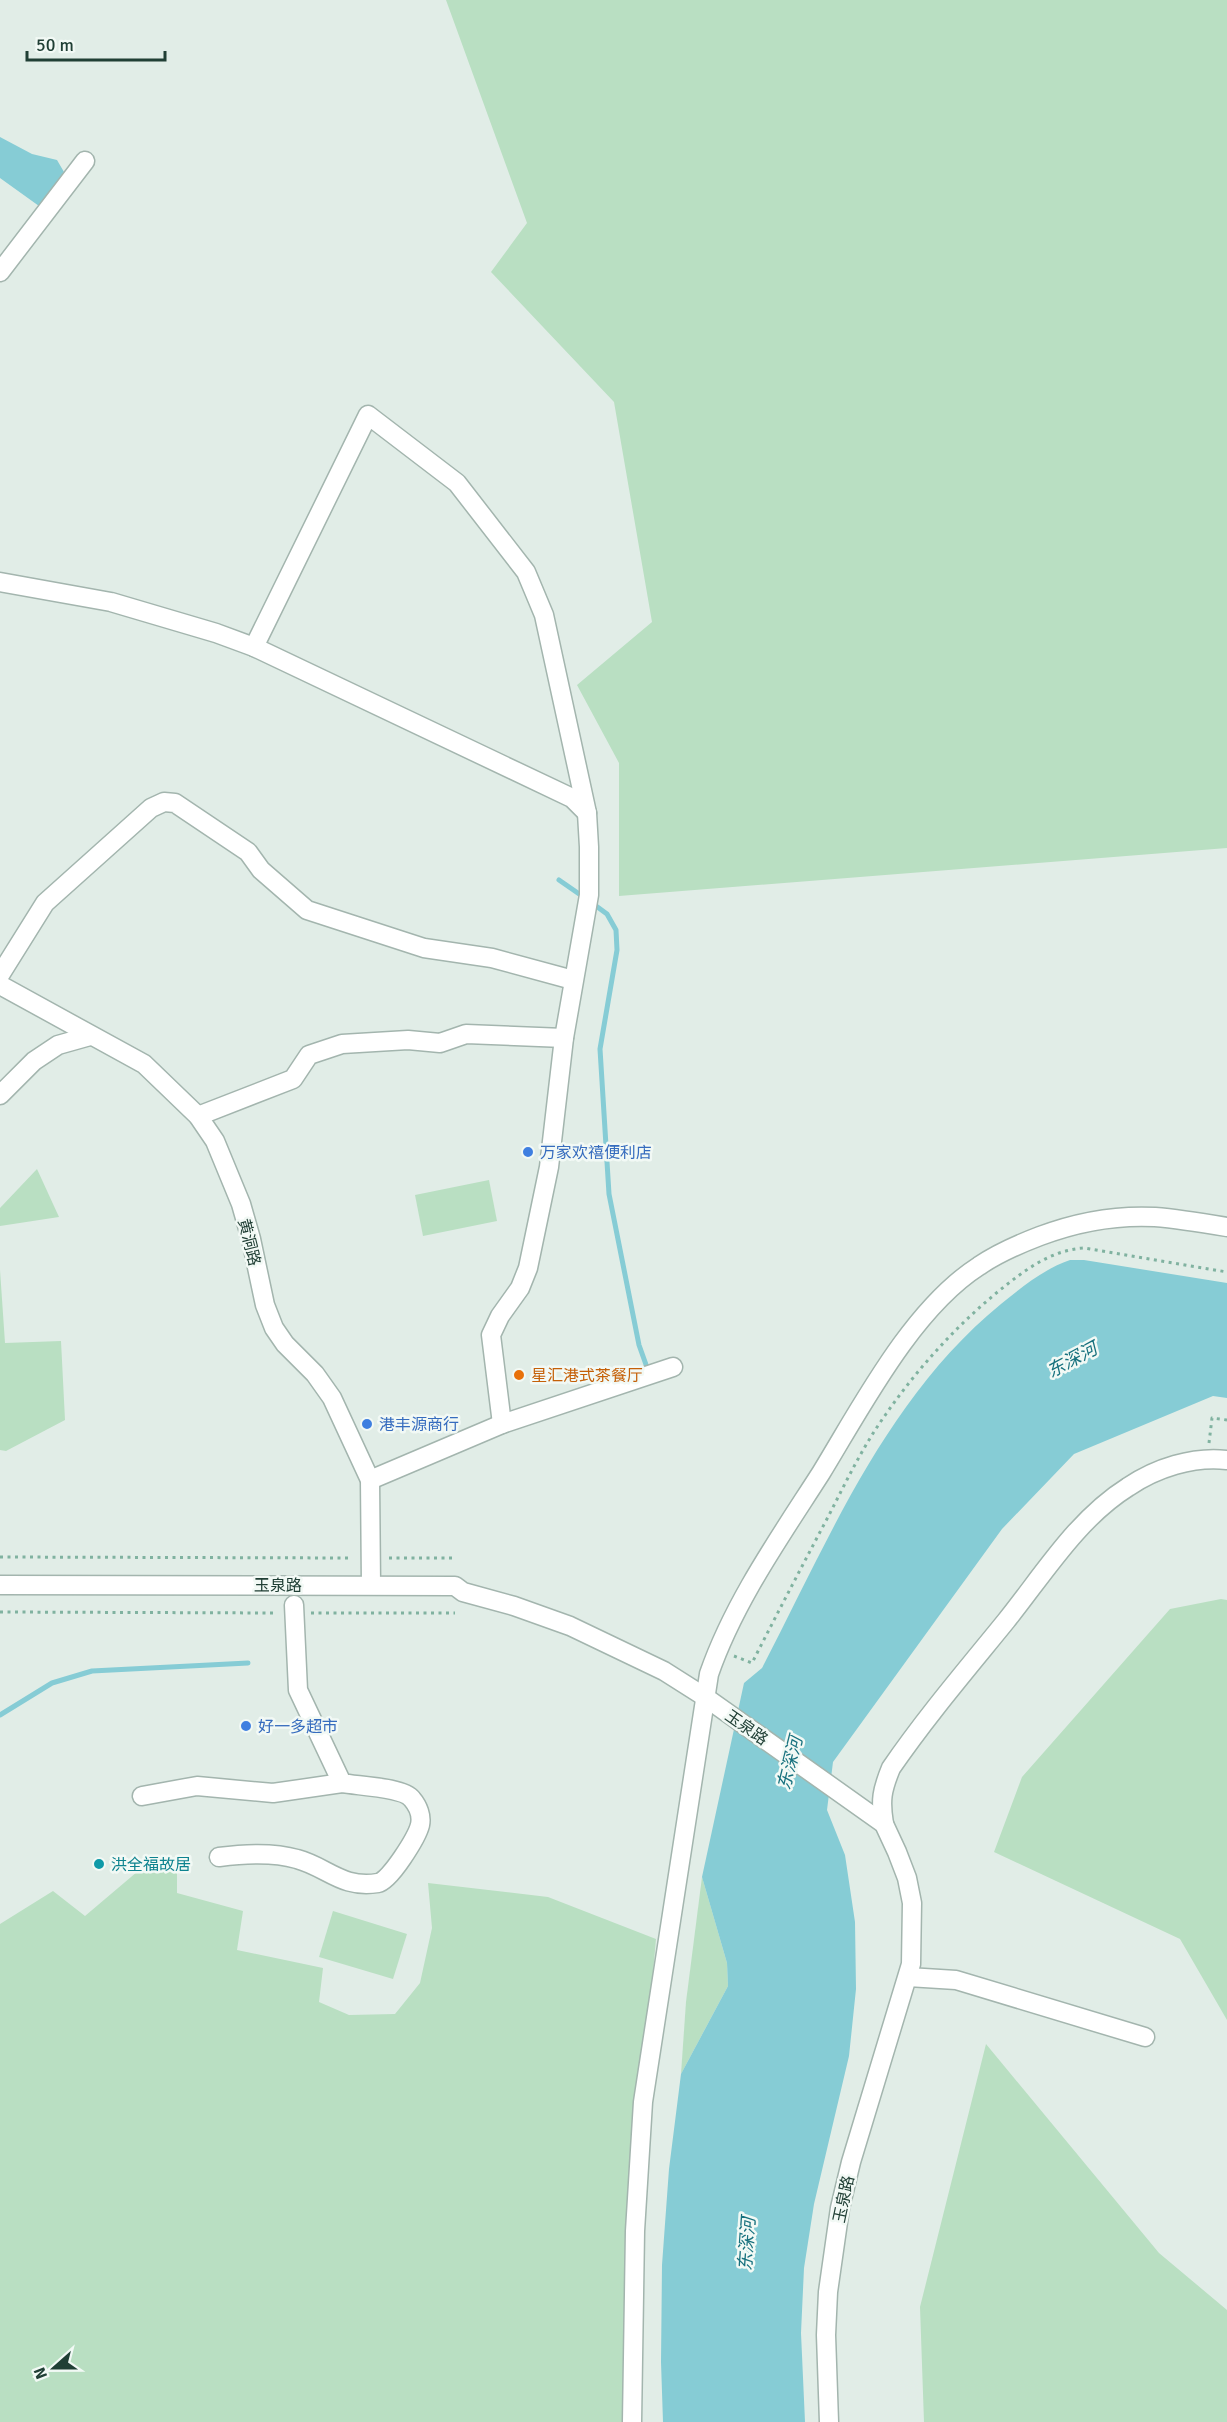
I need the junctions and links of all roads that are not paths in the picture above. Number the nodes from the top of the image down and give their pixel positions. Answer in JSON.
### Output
{"nodes":[{"id":1,"x":85,"y":161,"type":"dead end"},
{"id":2,"x":0,"y":272,"type":"edge"},
{"id":3,"x":0,"y":582,"type":"edge"},
{"id":4,"x":254,"y":647,"type":"junction"},
{"id":5,"x":586,"y":813,"type":"junction"},
{"id":6,"x":0,"y":975,"type":"edge"},
{"id":7,"x":573,"y":980,"type":"junction"},
{"id":8,"x":0,"y":985,"type":"edge"},
{"id":9,"x":90,"y":1036,"type":"junction"},
{"id":10,"x":564,"y":1038,"type":"junction"},
{"id":11,"x":0,"y":1095,"type":"edge"},
{"id":12,"x":198,"y":1116,"type":"junction"},
{"id":13,"x":1227,"y":1227,"type":"edge"},
{"id":14,"x":673,"y":1367,"type":"dead end"},
{"id":15,"x":502,"y":1424,"type":"junction"},
{"id":16,"x":1227,"y":1460,"type":"edge"},
{"id":17,"x":370,"y":1480,"type":"junction"},
{"id":18,"x":0,"y":1585,"type":"edge"},
{"id":19,"x":370,"y":1585,"type":"junction"},
{"id":20,"x":290,"y":1609,"type":"road end"},
{"id":21,"x":705,"y":1697,"type":"junction"},
{"id":22,"x":342,"y":1783,"type":"junction"},
{"id":23,"x":142,"y":1796,"type":"dead end"},
{"id":24,"x":884,"y":1824,"type":"junction"},
{"id":25,"x":219,"y":1857,"type":"dead end"},
{"id":26,"x":908,"y":1977,"type":"junction"},
{"id":27,"x":1146,"y":2037,"type":"dead end"},
{"id":28,"x":632,"y":2422,"type":"edge"},
{"id":29,"x":829,"y":2422,"type":"edge"}],
"edges":[{"from":1,"to":2,"type":"street"},
{"from":3,"to":4,"type":"street"},
{"from":4,"to":5,"type":"street"},
{"from":4,"to":5,"type":"street"},
{"from":5,"to":7,"type":"street"},
{"from":6,"to":7,"type":"street"},
{"from":7,"to":10,"type":"street"},
{"from":8,"to":9,"type":"street","name":"黄洞路"},
{"from":9,"to":11,"type":"street"},
{"from":9,"to":12,"type":"street","name":"黄洞路"},
{"from":10,"to":12,"type":"street"},
{"from":10,"to":15,"type":"street"},
{"from":12,"to":17,"type":"street","name":"黄洞路"},
{"from":13,"to":21,"type":"street"},
{"from":14,"to":15,"type":"street"},
{"from":15,"to":17,"type":"street"},
{"from":16,"to":24,"type":"street"},
{"from":17,"to":19,"type":"street","name":"黄洞路"},
{"from":18,"to":19,"type":"street","name":"玉泉路"},
{"from":19,"to":21,"type":"street","name":"玉泉路"},
{"from":20,"to":22,"type":"street"},
{"from":21,"to":24,"type":"street","name":"玉泉路"},
{"from":21,"to":28,"type":"street"},
{"from":22,"to":23,"type":"street"},
{"from":22,"to":25,"type":"street"},
{"from":24,"to":26,"type":"street","name":"玉泉路"},
{"from":26,"to":27,"type":"street"},
{"from":26,"to":29,"type":"street","name":"玉泉路"}]}
